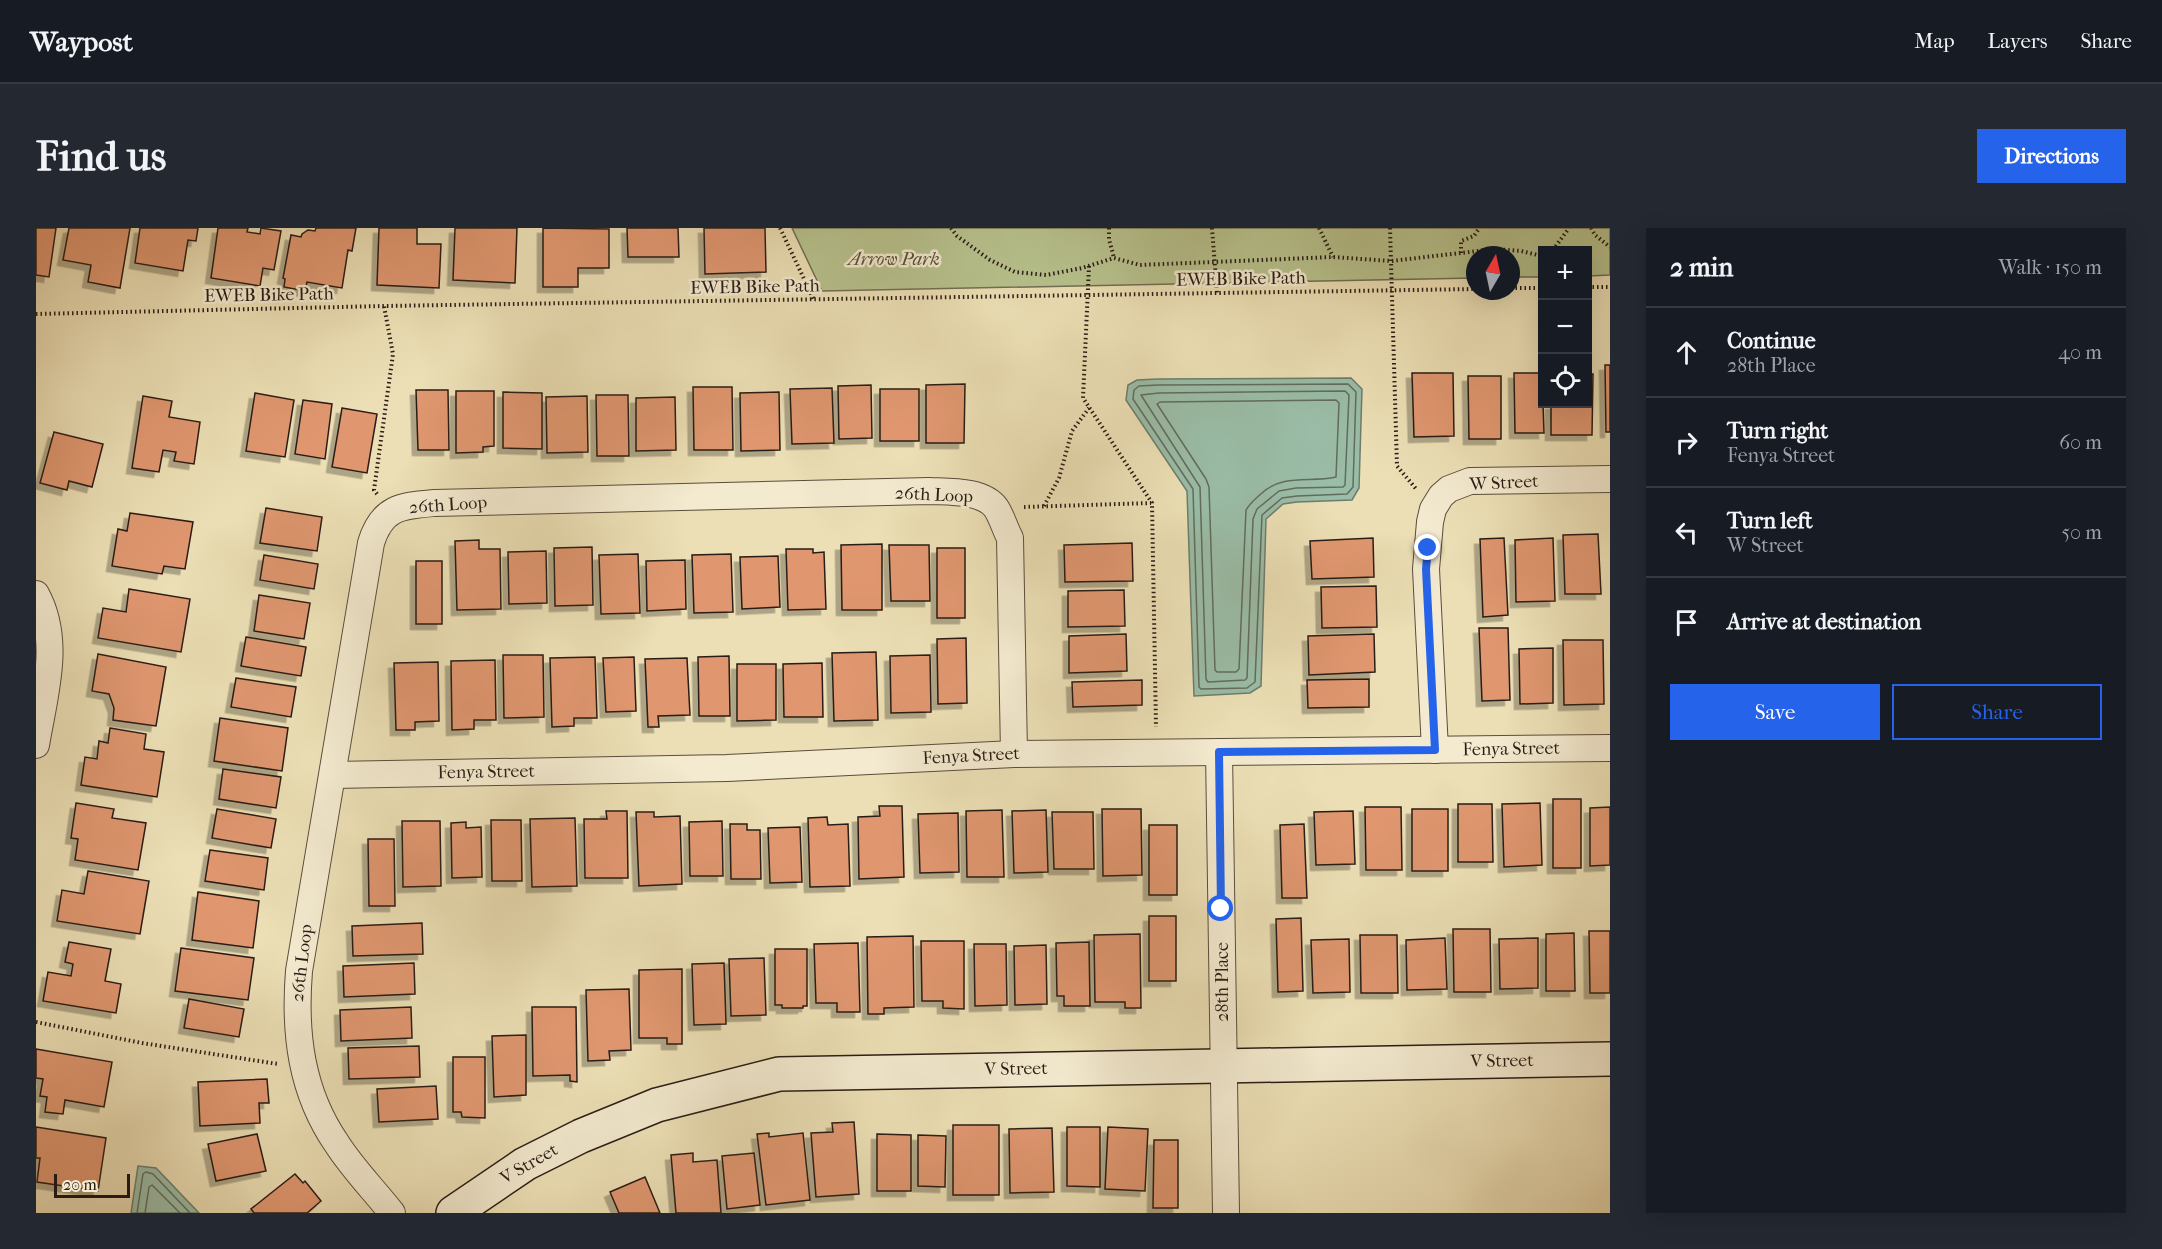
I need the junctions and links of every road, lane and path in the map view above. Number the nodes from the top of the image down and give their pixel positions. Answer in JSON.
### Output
{"nodes":[{"id":1,"x":780,"y":228,"type":"edge"},
{"id":2,"x":951,"y":228,"type":"edge"},
{"id":3,"x":1109,"y":228,"type":"edge"},
{"id":4,"x":1212,"y":228,"type":"edge"},
{"id":5,"x":1319,"y":228,"type":"edge"},
{"id":6,"x":1390,"y":228,"type":"edge"},
{"id":7,"x":1569,"y":228,"type":"edge"},
{"id":8,"x":1591,"y":228,"type":"edge"},
{"id":9,"x":1478,"y":230,"type":"dead end"},
{"id":10,"x":1556,"y":246,"type":"edge"},
{"id":11,"x":1610,"y":247,"type":"edge"},
{"id":12,"x":1461,"y":253,"type":"junction"},
{"id":13,"x":1538,"y":255,"type":"edge"},
{"id":14,"x":1333,"y":257,"type":"junction"},
{"id":15,"x":1114,"y":258,"type":"junction"},
{"id":16,"x":1391,"y":261,"type":"junction"},
{"id":17,"x":1214,"y":262,"type":"junction"},
{"id":18,"x":1089,"y":266,"type":"junction"},
{"id":19,"x":1592,"y":287,"type":"edge"},
{"id":20,"x":1610,"y":287,"type":"edge"},
{"id":21,"x":1520,"y":288,"type":"edge"},
{"id":22,"x":1538,"y":288,"type":"edge"},
{"id":23,"x":1466,"y":289,"type":"edge"},
{"id":24,"x":1392,"y":290,"type":"junction"},
{"id":25,"x":1217,"y":293,"type":"junction"},
{"id":26,"x":1087,"y":296,"type":"junction"},
{"id":27,"x":814,"y":300,"type":"junction"},
{"id":28,"x":384,"y":306,"type":"junction"},
{"id":29,"x":36,"y":314,"type":"edge"},
{"id":30,"x":1089,"y":408,"type":"junction"},
{"id":31,"x":1610,"y":479,"type":"edge"},
{"id":32,"x":1152,"y":503,"type":"junction"},
{"id":33,"x":1044,"y":506,"type":"junction"},
{"id":34,"x":995,"y":507,"type":"junction"},
{"id":35,"x":1433,"y":509,"type":"junction"},
{"id":36,"x":391,"y":512,"type":"junction"},
{"id":37,"x":36,"y":594,"type":"edge"},
{"id":38,"x":1157,"y":734,"type":"dead end"},
{"id":39,"x":36,"y":746,"type":"edge"},
{"id":40,"x":1610,"y":748,"type":"edge"},
{"id":41,"x":1435,"y":750,"type":"junction"},
{"id":42,"x":1219,"y":752,"type":"junction"},
{"id":43,"x":1014,"y":754,"type":"junction"},
{"id":44,"x":333,"y":775,"type":"junction"},
{"id":45,"x":36,"y":1022,"type":"edge"},
{"id":46,"x":1610,"y":1059,"type":"edge"},
{"id":47,"x":1222,"y":1065,"type":"junction"},
{"id":48,"x":303,"y":1068,"type":"junction"},
{"id":49,"x":392,"y":1213,"type":"edge"},
{"id":50,"x":453,"y":1213,"type":"edge"},
{"id":51,"x":1226,"y":1213,"type":"edge"}],
"edges":[{"from":1,"to":27,"type":"path"},
{"from":2,"to":18,"type":"path"},
{"from":3,"to":15,"type":"path"},
{"from":4,"to":17,"type":"path"},
{"from":5,"to":14,"type":"path"},
{"from":6,"to":16,"type":"path"},
{"from":7,"to":10,"type":"path"},
{"from":8,"to":11,"type":"path"},
{"from":9,"to":12,"type":"path"},
{"from":12,"to":13,"type":"path"},
{"from":12,"to":16,"type":"path"},
{"from":14,"to":16,"type":"path"},
{"from":14,"to":17,"type":"path"},
{"from":15,"to":17,"type":"path"},
{"from":15,"to":18,"type":"path"},
{"from":16,"to":24,"type":"path"},
{"from":17,"to":25,"type":"path"},
{"from":18,"to":26,"type":"path"},
{"from":19,"to":20,"type":"path"},
{"from":21,"to":22,"type":"path"},
{"from":23,"to":24,"type":"path","name":"EWEB Bike Path"},
{"from":24,"to":25,"type":"path","name":"EWEB Bike Path"},
{"from":24,"to":35,"type":"path"},
{"from":25,"to":26,"type":"path","name":"EWEB Bike Path"},
{"from":26,"to":27,"type":"path","name":"EWEB Bike Path"},
{"from":26,"to":30,"type":"path"},
{"from":27,"to":28,"type":"path","name":"EWEB Bike Path"},
{"from":28,"to":29,"type":"path","name":"EWEB Bike Path"},
{"from":28,"to":36,"type":"path"},
{"from":30,"to":32,"type":"path"},
{"from":30,"to":33,"type":"path"},
{"from":31,"to":35,"type":"street","name":"W Street"},
{"from":32,"to":33,"type":"path"},
{"from":32,"to":38,"type":"path"},
{"from":33,"to":34,"type":"path"},
{"from":34,"to":36,"type":"street","name":"26th Loop"},
{"from":34,"to":43,"type":"street","name":"26th Loop"},
{"from":35,"to":41,"type":"street"},
{"from":36,"to":44,"type":"street","name":"26th Loop"},
{"from":37,"to":39,"type":"street"},
{"from":40,"to":41,"type":"street","name":"Fenya Street"},
{"from":41,"to":42,"type":"street","name":"Fenya Street"},
{"from":42,"to":43,"type":"street","name":"Fenya Street"},
{"from":42,"to":47,"type":"street","name":"28th Place"},
{"from":43,"to":44,"type":"street","name":"Fenya Street"},
{"from":44,"to":48,"type":"street","name":"26th Loop"},
{"from":45,"to":48,"type":"path"},
{"from":46,"to":47,"type":"street","name":"V Street"},
{"from":47,"to":50,"type":"street","name":"V Street"},
{"from":47,"to":51,"type":"street","name":"28th Place"},
{"from":48,"to":49,"type":"street","name":"26th Loop"}]}
